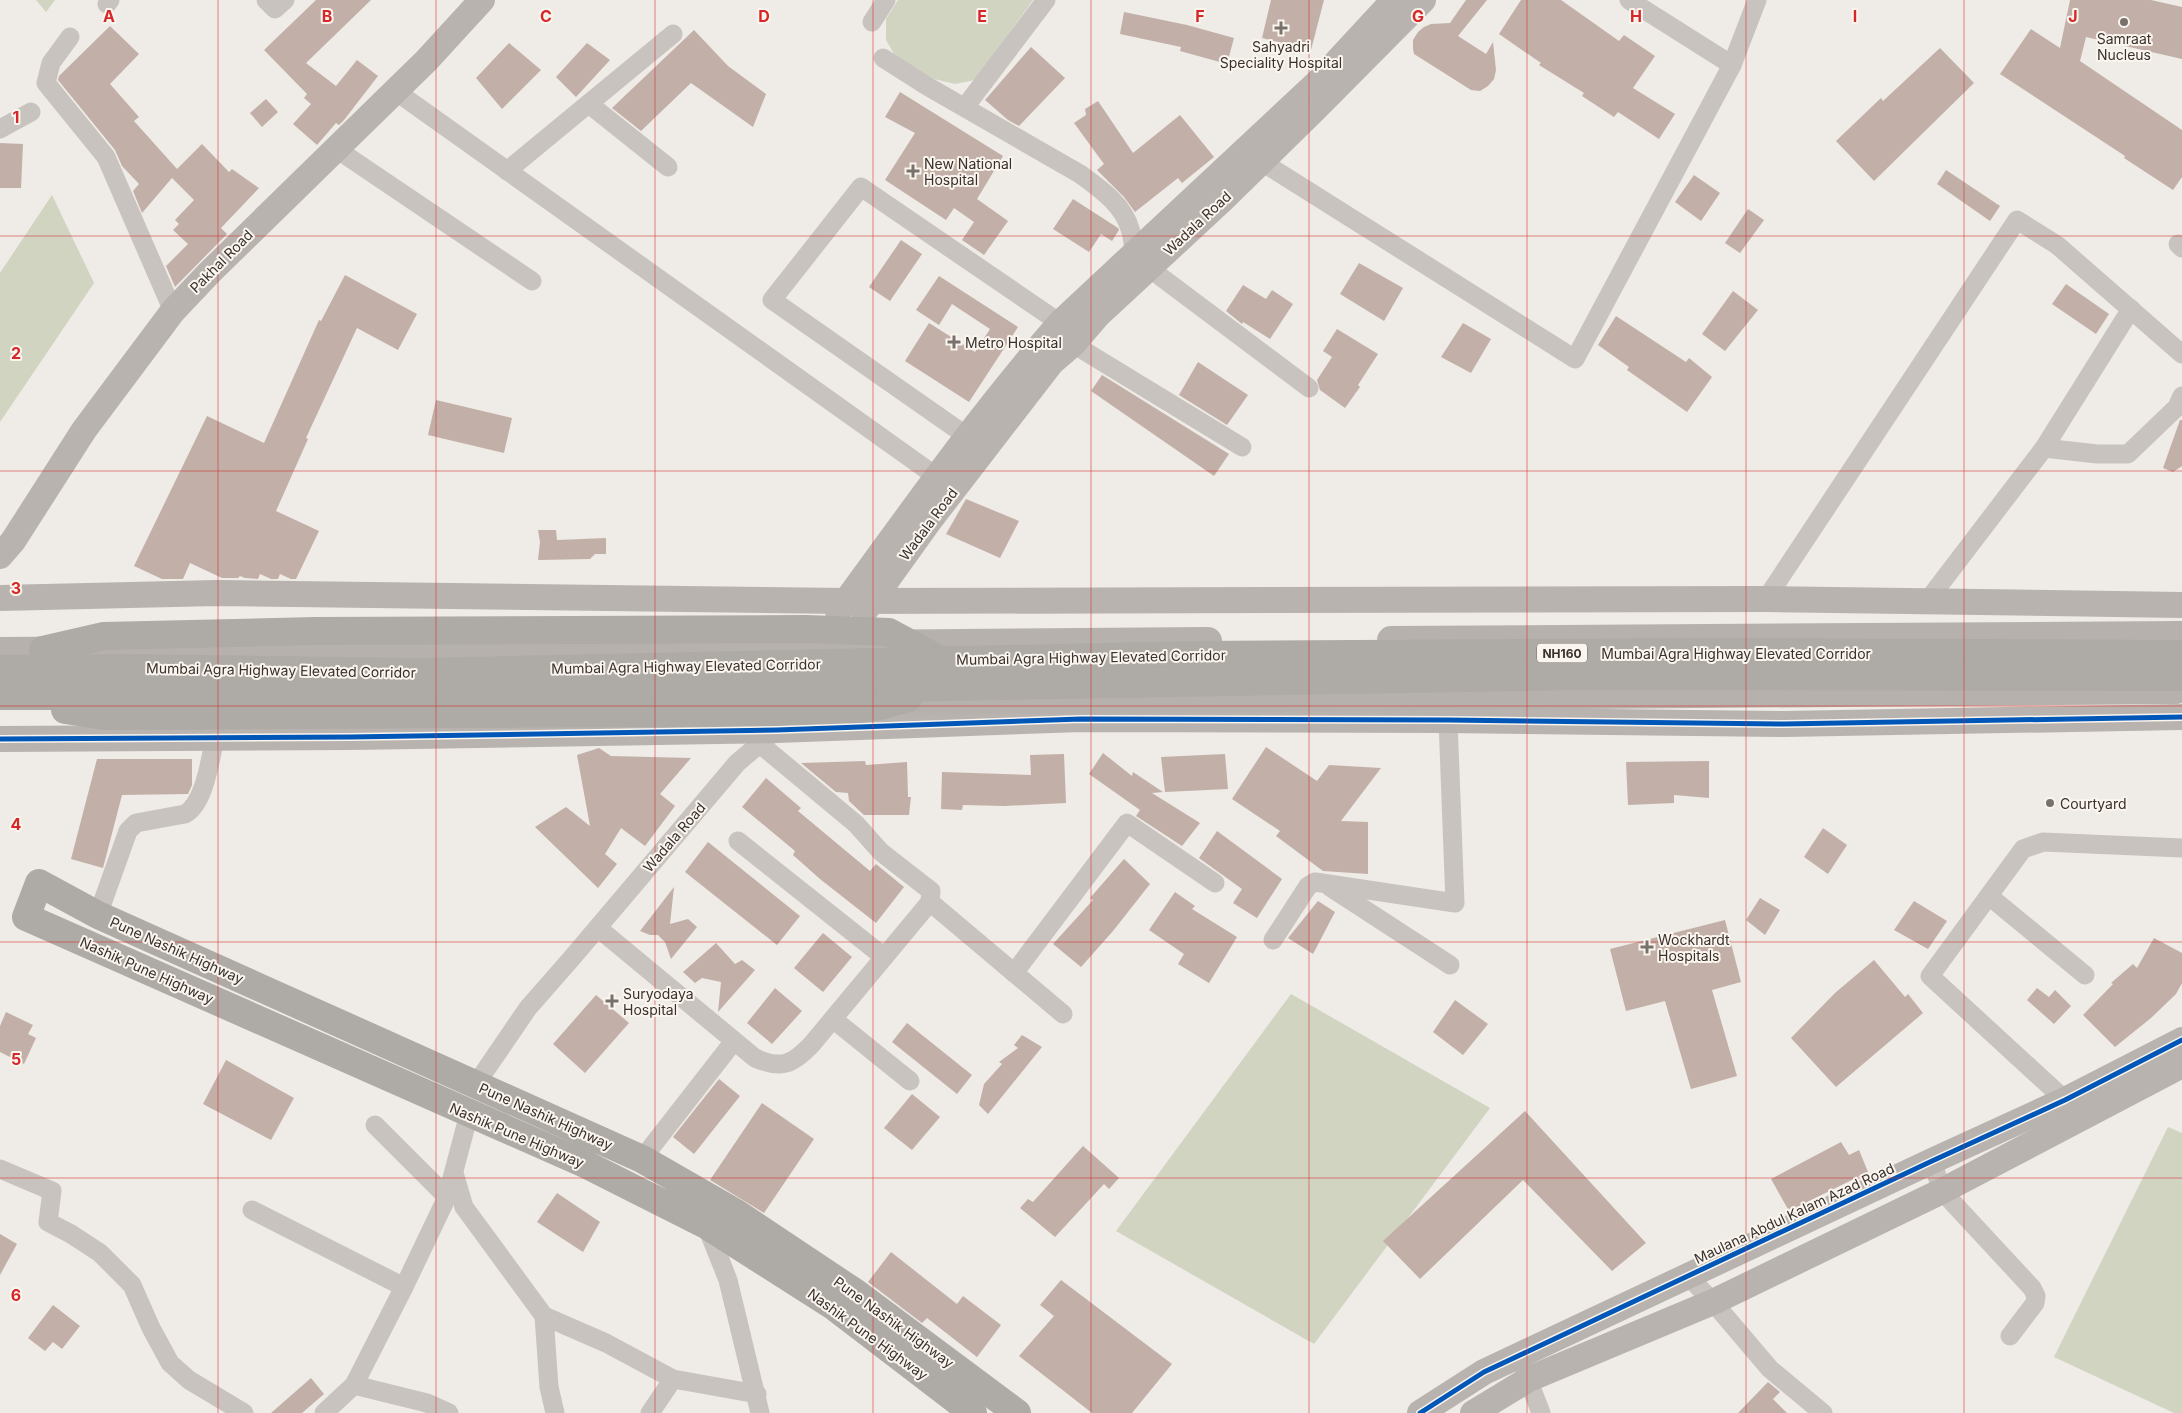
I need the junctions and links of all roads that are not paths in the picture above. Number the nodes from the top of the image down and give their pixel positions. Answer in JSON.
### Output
{"nodes":[{"id":1,"x":266,"y":0,"type":"edge"},
{"id":2,"x":285,"y":0,"type":"edge"},
{"id":3,"x":482,"y":0,"type":"edge"},
{"id":4,"x":886,"y":0,"type":"edge"},
{"id":5,"x":1046,"y":0,"type":"edge"},
{"id":6,"x":1394,"y":0,"type":"edge"},
{"id":7,"x":1423,"y":0,"type":"edge"},
{"id":8,"x":1629,"y":0,"type":"edge"},
{"id":9,"x":1757,"y":0,"type":"edge"},
{"id":10,"x":872,"y":22,"type":"dead end"},
{"id":11,"x":673,"y":34,"type":"dead end"},
{"id":12,"x":70,"y":37,"type":"dead end"},
{"id":13,"x":883,"y":58,"type":"dead end"},
{"id":14,"x":1732,"y":65,"type":"junction"},
{"id":15,"x":394,"y":90,"type":"junction"},
{"id":16,"x":589,"y":104,"type":"junction"},
{"id":17,"x":965,"y":107,"type":"junction"},
{"id":18,"x":31,"y":112,"type":"dead end"},
{"id":19,"x":0,"y":129,"type":"edge"},
{"id":20,"x":335,"y":148,"type":"junction"},
{"id":21,"x":1253,"y":156,"type":"junction"},
{"id":22,"x":668,"y":166,"type":"dead end"},
{"id":23,"x":507,"y":171,"type":"junction"},
{"id":24,"x":1141,"y":260,"type":"junction"},
{"id":25,"x":532,"y":281,"type":"dead end"},
{"id":26,"x":2132,"y":309,"type":"junction"},
{"id":27,"x":173,"y":311,"type":"junction"},
{"id":28,"x":1067,"y":333,"type":"junction"},
{"id":29,"x":2182,"y":354,"type":"edge"},
{"id":30,"x":1309,"y":388,"type":"dead end"},
{"id":31,"x":2182,"y":396,"type":"edge"},
{"id":32,"x":968,"y":437,"type":"junction"},
{"id":33,"x":1242,"y":447,"type":"dead end"},
{"id":34,"x":2044,"y":448,"type":"junction"},
{"id":35,"x":937,"y":477,"type":"junction"},
{"id":36,"x":0,"y":556,"type":"edge"},
{"id":37,"x":0,"y":598,"type":"edge"},
{"id":38,"x":1766,"y":599,"type":"junction"},
{"id":39,"x":1928,"y":600,"type":"junction"},
{"id":40,"x":872,"y":601,"type":"junction"},
{"id":41,"x":846,"y":602,"type":"junction"},
{"id":42,"x":2182,"y":604,"type":"edge"},
{"id":43,"x":2182,"y":634,"type":"edge"},
{"id":44,"x":814,"y":644,"type":"junction"},
{"id":45,"x":842,"y":644,"type":"junction"},
{"id":46,"x":43,"y":650,"type":"junction"},
{"id":47,"x":0,"y":651,"type":"edge"},
{"id":48,"x":2182,"y":654,"type":"edge"},
{"id":49,"x":943,"y":661,"type":"junction"},
{"id":50,"x":0,"y":669,"type":"edge"},
{"id":51,"x":2182,"y":677,"type":"edge"},
{"id":52,"x":945,"y":687,"type":"junction"},
{"id":53,"x":2182,"y":690,"type":"edge"},
{"id":54,"x":0,"y":696,"type":"edge"},
{"id":55,"x":788,"y":702,"type":"junction"},
{"id":56,"x":44,"y":706,"type":"junction"},
{"id":57,"x":0,"y":707,"type":"edge"},
{"id":58,"x":2182,"y":717,"type":"edge"},
{"id":59,"x":1448,"y":720,"type":"junction"},
{"id":60,"x":764,"y":735,"type":"junction"},
{"id":61,"x":215,"y":738,"type":"junction"},
{"id":62,"x":0,"y":739,"type":"edge"},
{"id":63,"x":738,"y":841,"type":"dead end"},
{"id":64,"x":2182,"y":848,"type":"edge"},
{"id":65,"x":1215,"y":883,"type":"dead end"},
{"id":66,"x":1324,"y":884,"type":"junction"},
{"id":67,"x":1989,"y":896,"type":"junction"},
{"id":68,"x":930,"y":902,"type":"junction"},
{"id":69,"x":98,"y":915,"type":"junction"},
{"id":70,"x":26,"y":917,"type":"joint"},
{"id":71,"x":598,"y":928,"type":"junction"},
{"id":72,"x":1273,"y":940,"type":"dead end"},
{"id":73,"x":884,"y":957,"type":"junction"},
{"id":74,"x":1450,"y":965,"type":"dead end"},
{"id":75,"x":1014,"y":973,"type":"junction"},
{"id":76,"x":2085,"y":975,"type":"dead end"},
{"id":77,"x":1063,"y":1014,"type":"dead end"},
{"id":78,"x":833,"y":1019,"type":"junction"},
{"id":79,"x":2182,"y":1040,"type":"edge"},
{"id":80,"x":734,"y":1041,"type":"junction"},
{"id":81,"x":2182,"y":1065,"type":"edge"},
{"id":82,"x":910,"y":1081,"type":"dead end"},
{"id":83,"x":476,"y":1084,"type":"junction"},
{"id":84,"x":2070,"y":1111,"type":"junction"},
{"id":85,"x":469,"y":1114,"type":"junction"},
{"id":86,"x":375,"y":1125,"type":"dead end"},
{"id":87,"x":642,"y":1159,"type":"junction"},
{"id":88,"x":1932,"y":1161,"type":"junction"},
{"id":89,"x":0,"y":1168,"type":"edge"},
{"id":90,"x":454,"y":1170,"type":"junction"},
{"id":91,"x":1942,"y":1191,"type":"junction"},
{"id":92,"x":447,"y":1197,"type":"junction"},
{"id":93,"x":252,"y":1210,"type":"dead end"},
{"id":94,"x":706,"y":1225,"type":"junction"},
{"id":95,"x":1688,"y":1276,"type":"junction"},
{"id":96,"x":404,"y":1286,"type":"junction"},
{"id":97,"x":1713,"y":1302,"type":"junction"},
{"id":98,"x":544,"y":1316,"type":"junction"},
{"id":99,"x":2010,"y":1336,"type":"dead end"},
{"id":100,"x":1523,"y":1368,"type":"junction"},
{"id":101,"x":673,"y":1379,"type":"junction"},
{"id":102,"x":354,"y":1385,"type":"junction"},
{"id":103,"x":757,"y":1394,"type":"junction"},
{"id":104,"x":244,"y":1413,"type":"edge"},
{"id":105,"x":324,"y":1413,"type":"edge"},
{"id":106,"x":449,"y":1413,"type":"edge"},
{"id":107,"x":553,"y":1413,"type":"edge"},
{"id":108,"x":650,"y":1413,"type":"edge"},
{"id":109,"x":760,"y":1413,"type":"edge"},
{"id":110,"x":974,"y":1413,"type":"edge"},
{"id":111,"x":1017,"y":1413,"type":"edge"},
{"id":112,"x":1420,"y":1413,"type":"edge"},
{"id":113,"x":1473,"y":1413,"type":"edge"},
{"id":114,"x":1541,"y":1413,"type":"edge"},
{"id":115,"x":1823,"y":1413,"type":"edge"}],
"edges":[{"from":1,"to":2,"type":"street"},
{"from":3,"to":15,"type":"street","name":"Pakhal Road"},
{"from":4,"to":10,"type":"street"},
{"from":5,"to":17,"type":"street"},
{"from":6,"to":21,"type":"street","name":"Wadala Road"},
{"from":7,"to":21,"type":"street","name":"Wadala Road"},
{"from":8,"to":14,"type":"street"},
{"from":9,"to":14,"type":"street"},
{"from":11,"to":16,"type":"street"},
{"from":12,"to":27,"type":"street"},
{"from":13,"to":17,"type":"street"},
{"from":14,"to":21,"type":"street"},
{"from":15,"to":20,"type":"street","name":"Pakhal Road"},
{"from":15,"to":23,"type":"street"},
{"from":16,"to":22,"type":"street"},
{"from":16,"to":23,"type":"street"},
{"from":17,"to":24,"type":"street"},
{"from":18,"to":19,"type":"street"},
{"from":20,"to":25,"type":"street"},
{"from":20,"to":27,"type":"street","name":"Pakhal Road"},
{"from":21,"to":24,"type":"street","name":"Wadala Road"},
{"from":23,"to":35,"type":"street"},
{"from":24,"to":28,"type":"street","name":"Wadala Road"},
{"from":24,"to":30,"type":"street"},
{"from":26,"to":29,"type":"street"},
{"from":26,"to":34,"type":"street"},
{"from":26,"to":38,"type":"street"},
{"from":27,"to":36,"type":"street","name":"Pakhal Road"},
{"from":28,"to":32,"type":"street","name":"Wadala Road"},
{"from":28,"to":32,"type":"street"},
{"from":28,"to":33,"type":"street"},
{"from":28,"to":40,"type":"street","name":"Wadala Road"},
{"from":31,"to":34,"type":"street"},
{"from":32,"to":35,"type":"street","name":"Wadala Road"},
{"from":34,"to":39,"type":"street"},
{"from":35,"to":41,"type":"street","name":"Wadala Road"},
{"from":37,"to":41,"type":"street"},
{"from":38,"to":39,"type":"street"},
{"from":38,"to":40,"type":"street"},
{"from":39,"to":42,"type":"street"},
{"from":40,"to":41,"type":"street"},
{"from":40,"to":45,"type":"street","name":"Wadala Road"},
{"from":41,"to":44,"type":"street","name":"Wadala Road"},
{"from":43,"to":45,"type":"main road"},
{"from":44,"to":45,"type":"main road"},
{"from":44,"to":46,"type":"main road"},
{"from":44,"to":55,"type":"street","name":"Wadala Road"},
{"from":45,"to":55,"type":"street","name":"Wadala Road"},
{"from":46,"to":47,"type":"main road"},
{"from":46,"to":49,"type":"highway"},
{"from":48,"to":49,"type":"highway","name":"Mumbai Agra Highway Elevated Corridor","number":"NH160"},
{"from":49,"to":50,"type":"highway","name":"Mumbai Agra Highway Elevated Corridor"},
{"from":51,"to":52,"type":"highway","name":"Mumbai Agra Highway Elevated Corridor","number":"NH160"},
{"from":52,"to":54,"type":"highway","name":"Mumbai Agra Highway Elevated Corridor"},
{"from":52,"to":56,"type":"highway"},
{"from":53,"to":55,"type":"main road"},
{"from":55,"to":56,"type":"main road"},
{"from":55,"to":60,"type":"street","name":"Wadala Road"},
{"from":56,"to":57,"type":"main road"},
{"from":58,"to":59,"type":"street"},
{"from":59,"to":60,"type":"street"},
{"from":59,"to":66,"type":"street"},
{"from":60,"to":61,"type":"street"},
{"from":60,"to":68,"type":"street"},
{"from":60,"to":71,"type":"street","name":"Wadala Road"},
{"from":61,"to":62,"type":"street"},
{"from":61,"to":69,"type":"street"},
{"from":63,"to":73,"type":"street"},
{"from":64,"to":67,"type":"street"},
{"from":65,"to":75,"type":"street"},
{"from":66,"to":72,"type":"street"},
{"from":66,"to":74,"type":"street"},
{"from":67,"to":76,"type":"street"},
{"from":67,"to":84,"type":"street"},
{"from":68,"to":73,"type":"street"},
{"from":68,"to":75,"type":"street"},
{"from":69,"to":70,"type":"highway","name":"Pune Nashik Highway"},
{"from":69,"to":83,"type":"highway","name":"Pune Nashik Highway"},
{"from":70,"to":85,"type":"highway","name":"Nashik Pune Highway"},
{"from":71,"to":80,"type":"street"},
{"from":71,"to":83,"type":"street","name":"Wadala Road"},
{"from":73,"to":78,"type":"street"},
{"from":75,"to":77,"type":"street"},
{"from":78,"to":80,"type":"street"},
{"from":78,"to":82,"type":"street"},
{"from":79,"to":84,"type":"street","name":"Maulana Abdul Kalam Azad Road"},
{"from":80,"to":87,"type":"street"},
{"from":81,"to":84,"type":"street"},
{"from":83,"to":87,"type":"highway","name":"Pune Nashik Highway"},
{"from":84,"to":88,"type":"street","name":"Maulana Abdul Kalam Azad Road"},
{"from":84,"to":91,"type":"street"},
{"from":85,"to":90,"type":"street"},
{"from":85,"to":94,"type":"highway","name":"Nashik Pune Highway"},
{"from":86,"to":92,"type":"street"},
{"from":87,"to":111,"type":"highway","name":"Pune Nashik Highway"},
{"from":88,"to":91,"type":"street"},
{"from":88,"to":95,"type":"street","name":"Maulana Abdul Kalam Azad Road"},
{"from":89,"to":104,"type":"street"},
{"from":90,"to":92,"type":"street"},
{"from":90,"to":98,"type":"street"},
{"from":91,"to":97,"type":"street"},
{"from":91,"to":99,"type":"street"},
{"from":92,"to":96,"type":"street"},
{"from":93,"to":96,"type":"street"},
{"from":94,"to":103,"type":"street"},
{"from":94,"to":110,"type":"highway","name":"Nashik Pune Highway"},
{"from":95,"to":97,"type":"street"},
{"from":95,"to":100,"type":"street","name":"Maulana Abdul Kalam Azad Road"},
{"from":96,"to":102,"type":"street"},
{"from":97,"to":100,"type":"street"},
{"from":97,"to":115,"type":"street"},
{"from":98,"to":101,"type":"street"},
{"from":98,"to":107,"type":"street"},
{"from":100,"to":112,"type":"street","name":"Maulana Abdul Kalam Azad Road"},
{"from":100,"to":113,"type":"street"},
{"from":100,"to":114,"type":"street"},
{"from":101,"to":103,"type":"street"},
{"from":101,"to":108,"type":"street"},
{"from":102,"to":105,"type":"street"},
{"from":102,"to":106,"type":"street"},
{"from":103,"to":109,"type":"street"}]}
